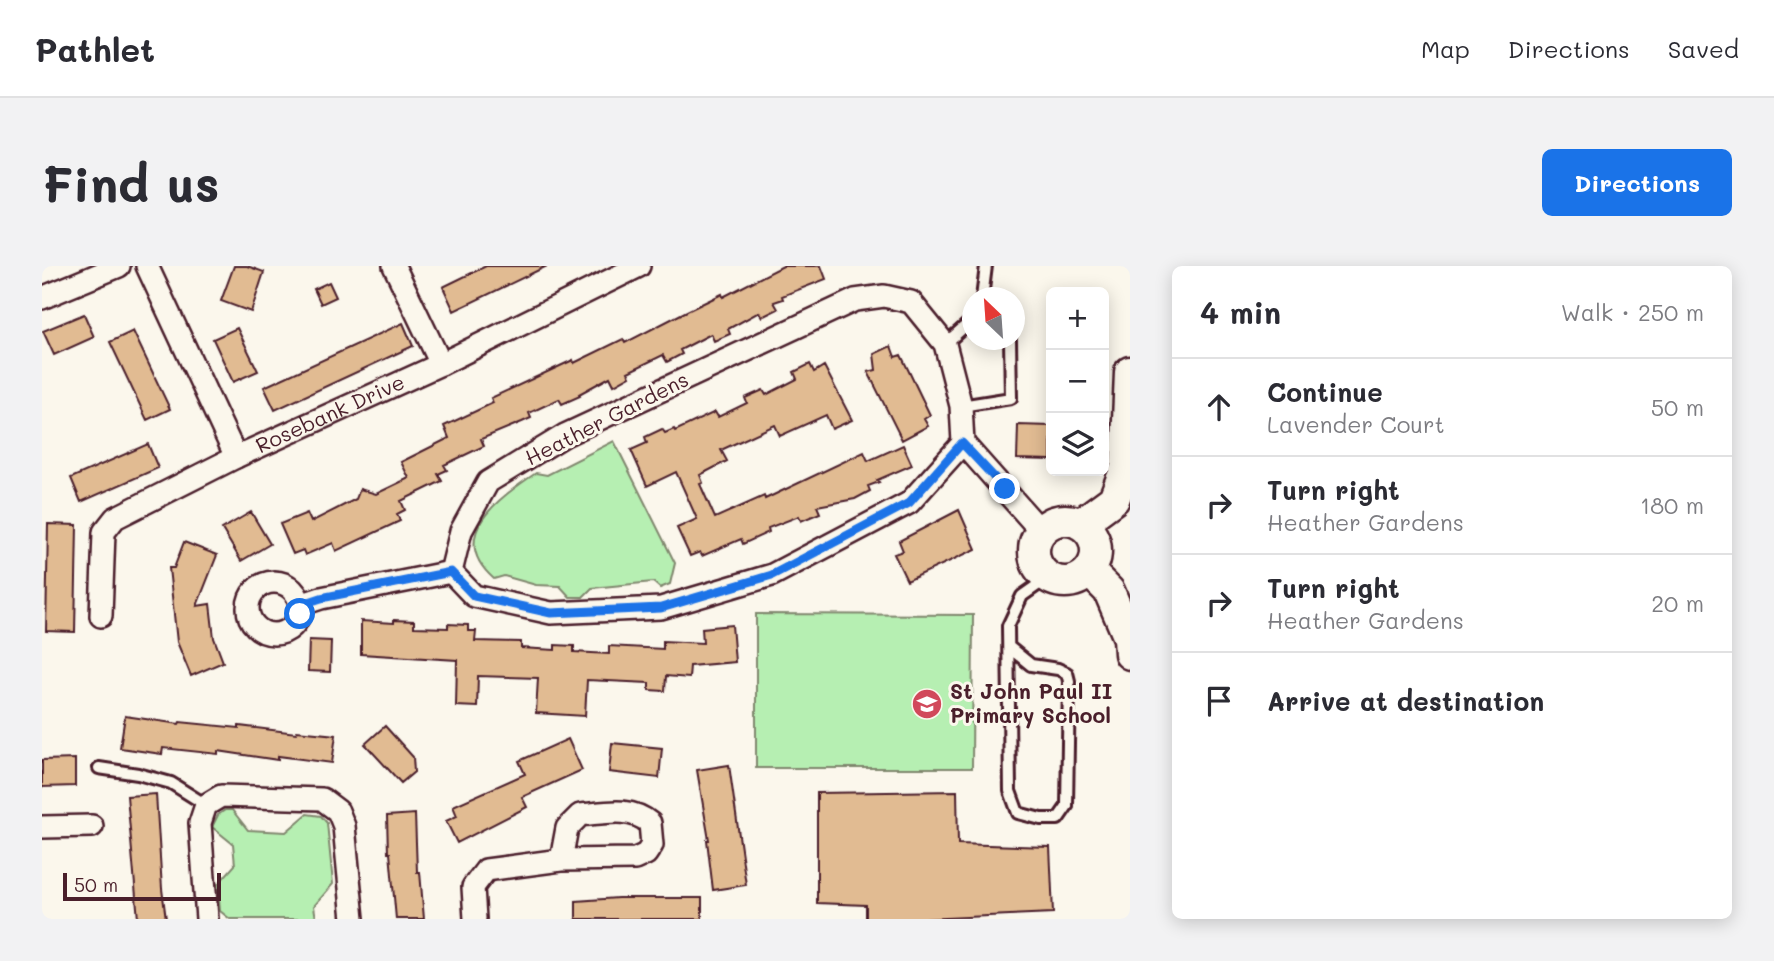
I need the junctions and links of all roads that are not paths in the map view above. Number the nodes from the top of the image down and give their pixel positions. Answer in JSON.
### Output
{"nodes":[{"id":1,"x":119,"y":266,"type":"edge"},
{"id":2,"x":147,"y":266,"type":"edge"},
{"id":3,"x":394,"y":266,"type":"edge"},
{"id":4,"x":639,"y":266,"type":"edge"},
{"id":5,"x":986,"y":266,"type":"edge"},
{"id":6,"x":983,"y":287,"type":"edge"},
{"id":7,"x":42,"y":298,"type":"edge"},
{"id":8,"x":962,"y":329,"type":"edge"},
{"id":9,"x":945,"y":344,"type":"junction"},
{"id":10,"x":1010,"y":350,"type":"edge"},
{"id":11,"x":441,"y":364,"type":"junction"},
{"id":12,"x":1130,"y":372,"type":"edge"},
{"id":13,"x":961,"y":406,"type":"junction"},
{"id":14,"x":962,"y":443,"type":"junction"},
{"id":15,"x":236,"y":457,"type":"junction"},
{"id":16,"x":1080,"y":524,"type":"junction"},
{"id":17,"x":1044,"y":528,"type":"junction"},
{"id":18,"x":1089,"y":571,"type":"junction"},
{"id":19,"x":451,"y":572,"type":"junction"},
{"id":20,"x":1049,"y":578,"type":"junction"},
{"id":21,"x":300,"y":605,"type":"dead end"},
{"id":22,"x":101,"y":616,"type":"dead end"},
{"id":23,"x":1010,"y":648,"type":"junction"},
{"id":24,"x":1130,"y":654,"type":"edge"},
{"id":25,"x":99,"y":768,"type":"dead end"},
{"id":26,"x":206,"y":805,"type":"junction"},
{"id":27,"x":92,"y":826,"type":"dead end"},
{"id":28,"x":42,"y":827,"type":"edge"},
{"id":29,"x":561,"y":860,"type":"dead end"},
{"id":30,"x":207,"y":919,"type":"edge"},
{"id":31,"x":353,"y":919,"type":"edge"},
{"id":32,"x":475,"y":919,"type":"edge"}],
"edges":[{"from":1,"to":7,"type":"street"},
{"from":2,"to":15,"type":"street"},
{"from":3,"to":11,"type":"street"},
{"from":4,"to":11,"type":"street","name":"Rosebank Drive"},
{"from":5,"to":6,"type":"lane"},
{"from":8,"to":9,"type":"lane"},
{"from":9,"to":13,"type":"street","name":"Heather Gardens"},
{"from":9,"to":19,"type":"street","name":"Heather Gardens"},
{"from":10,"to":13,"type":"lane"},
{"from":11,"to":15,"type":"street","name":"Rosebank Drive"},
{"from":12,"to":16,"type":"street"},
{"from":13,"to":14,"type":"street","name":"Heather Gardens"},
{"from":14,"to":17,"type":"street"},
{"from":14,"to":19,"type":"street"},
{"from":15,"to":22,"type":"street","name":"Rosebank Drive"},
{"from":16,"to":17,"type":"street"},
{"from":16,"to":18,"type":"street"},
{"from":17,"to":20,"type":"street"},
{"from":18,"to":20,"type":"street"},
{"from":18,"to":24,"type":"street"},
{"from":19,"to":21,"type":"street"},
{"from":20,"to":23,"type":"lane"},
{"from":23,"to":23,"type":"lane"},
{"from":25,"to":26,"type":"lane"},
{"from":26,"to":30,"type":"street"},
{"from":26,"to":31,"type":"street"},
{"from":27,"to":28,"type":"street"},
{"from":29,"to":32,"type":"street"}]}
